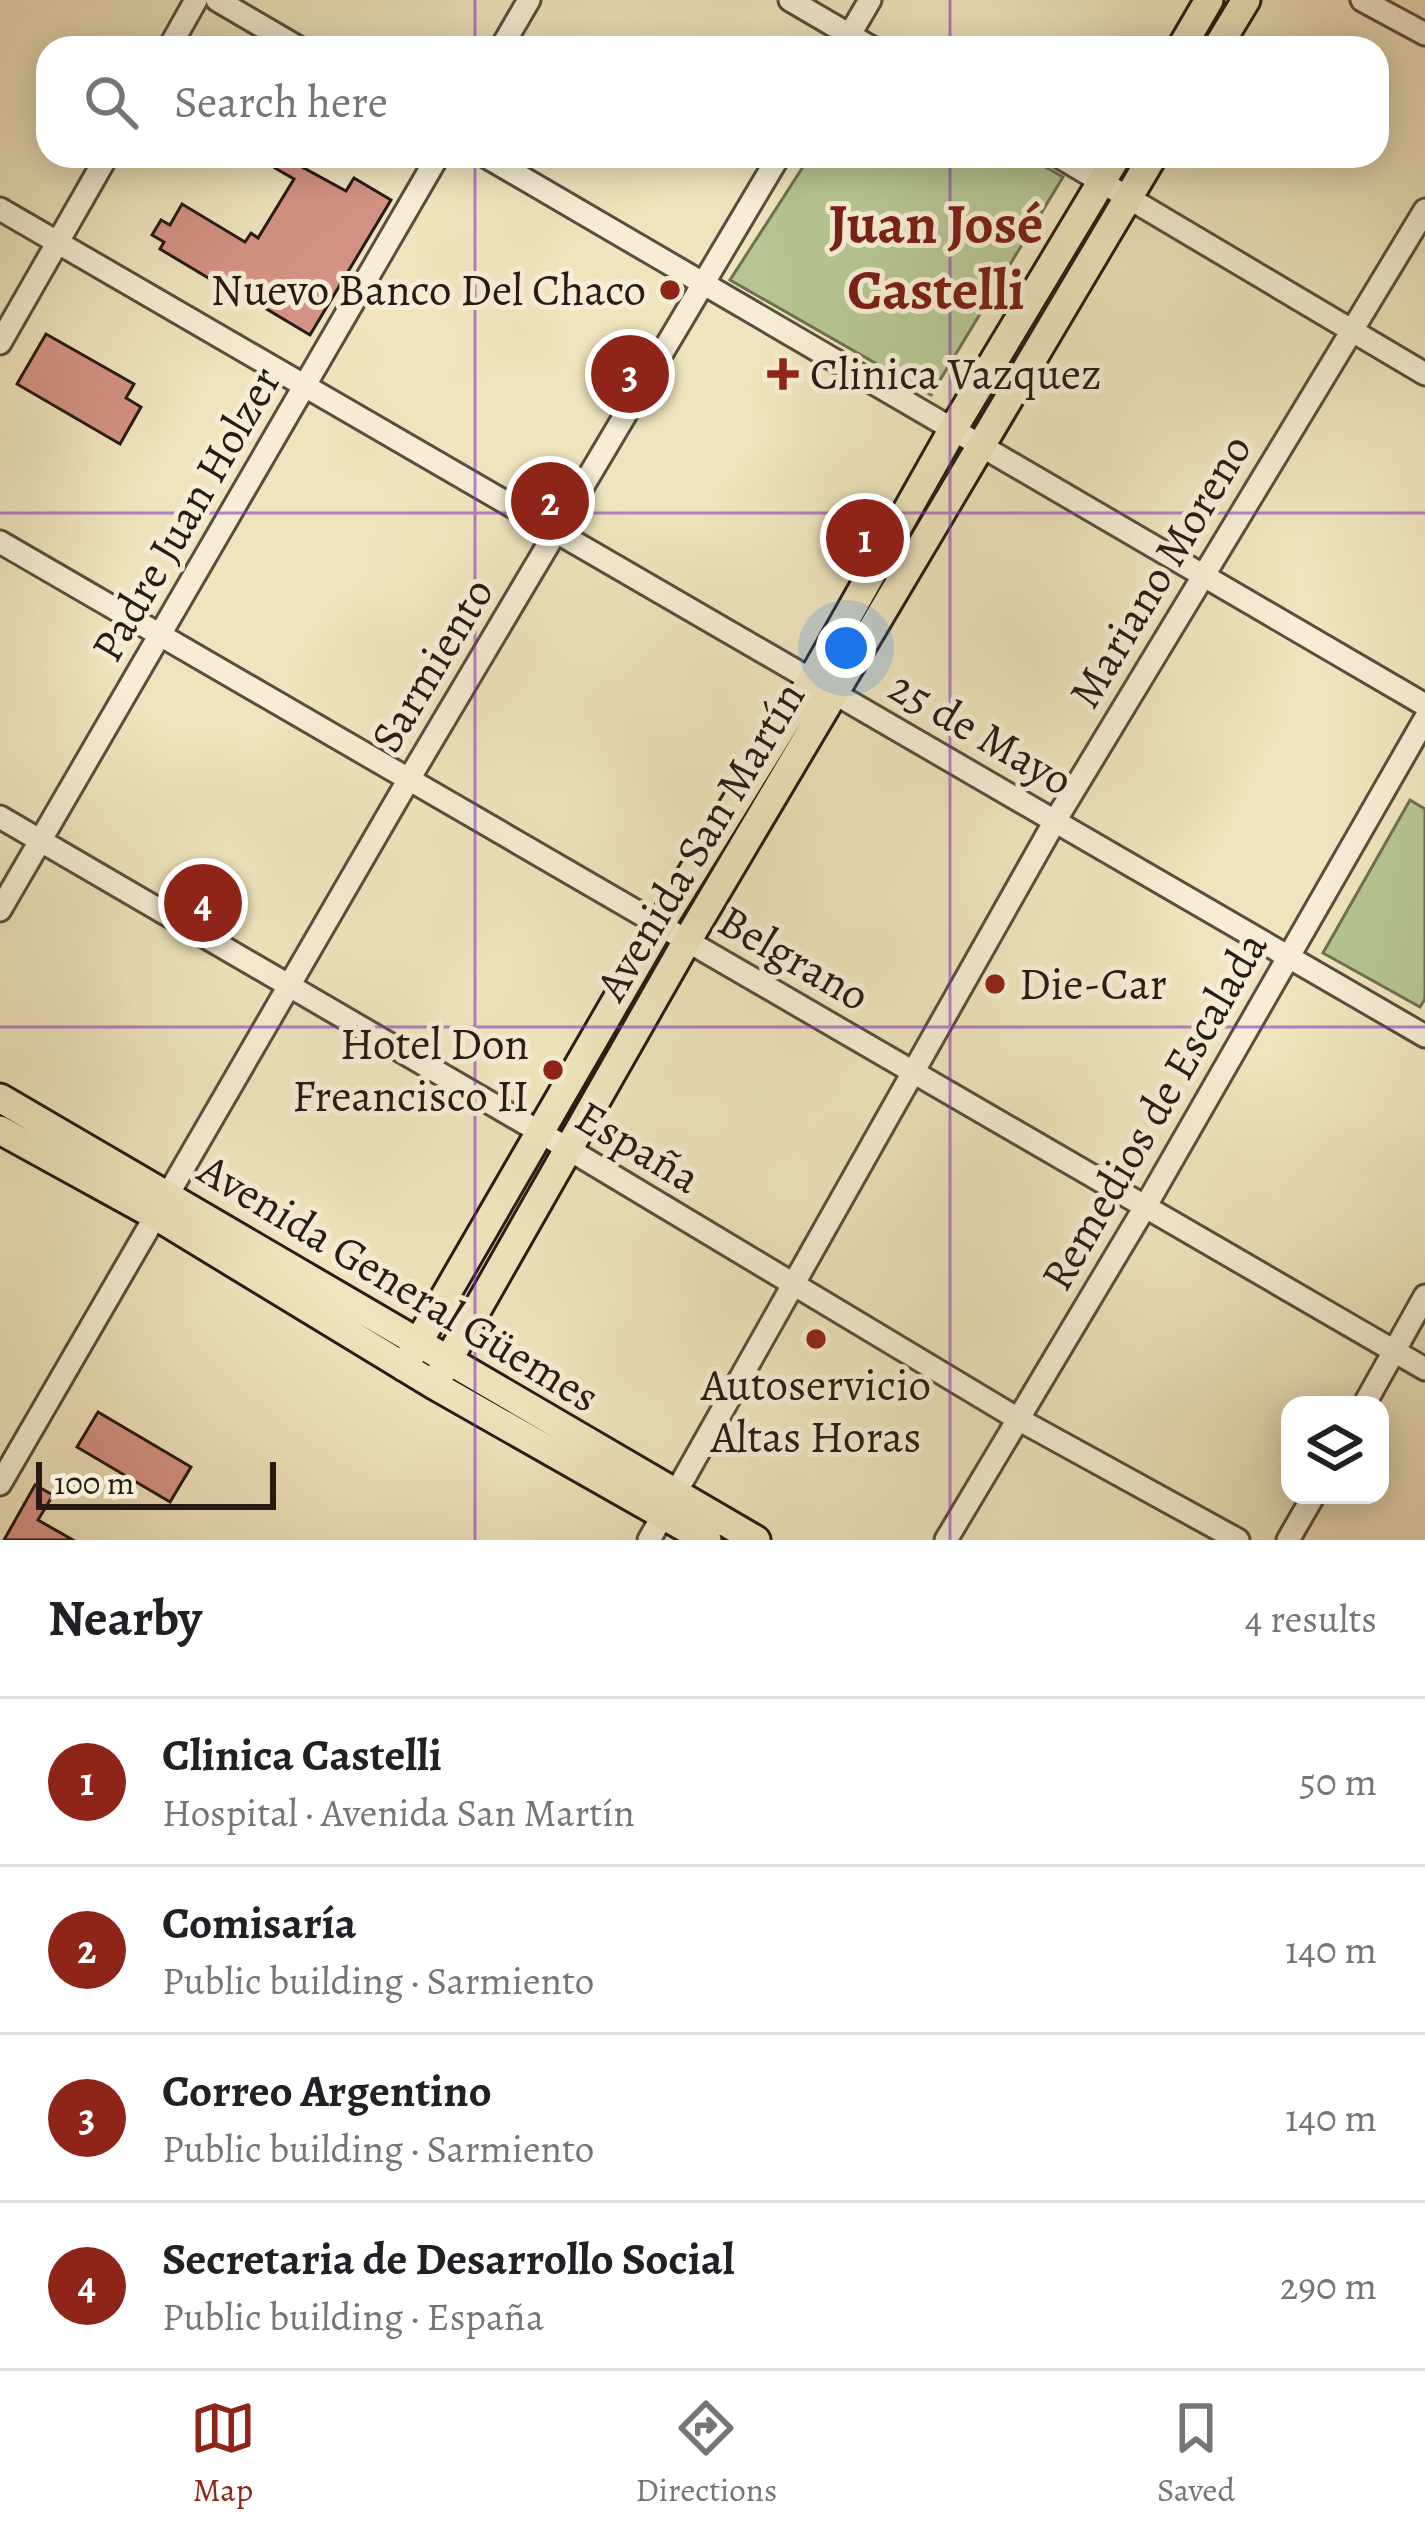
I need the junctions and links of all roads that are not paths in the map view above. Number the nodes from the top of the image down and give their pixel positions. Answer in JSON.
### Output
{"nodes":[{"id":1,"x":196,"y":0,"type":"edge"},
{"id":2,"x":217,"y":0,"type":"edge"},
{"id":3,"x":529,"y":0,"type":"edge"},
{"id":4,"x":790,"y":0,"type":"edge"},
{"id":5,"x":871,"y":0,"type":"edge"},
{"id":6,"x":1209,"y":0,"type":"edge"},
{"id":7,"x":1246,"y":0,"type":"edge"},
{"id":8,"x":1363,"y":0,"type":"edge"},
{"id":9,"x":1425,"y":34,"type":"edge"},
{"id":10,"x":176,"y":36,"type":"edge"},
{"id":11,"x":278,"y":36,"type":"edge"},
{"id":12,"x":508,"y":36,"type":"edge"},
{"id":13,"x":838,"y":36,"type":"edge"},
{"id":14,"x":850,"y":36,"type":"edge"},
{"id":15,"x":1188,"y":36,"type":"edge"},
{"id":16,"x":1224,"y":36,"type":"edge"},
{"id":17,"x":100,"y":168,"type":"edge"},
{"id":18,"x":431,"y":168,"type":"edge"},
{"id":19,"x":506,"y":168,"type":"edge"},
{"id":20,"x":772,"y":168,"type":"edge"},
{"id":21,"x":1078,"y":168,"type":"edge"},
{"id":22,"x":1110,"y":168,"type":"edge"},
{"id":23,"x":1146,"y":168,"type":"edge"},
{"id":24,"x":1102,"y":182,"type":"junction"},
{"id":25,"x":1128,"y":198,"type":"junction"},
{"id":26,"x":0,"y":209,"type":"edge"},
{"id":27,"x":1425,"y":210,"type":"edge"},
{"id":28,"x":58,"y":242,"type":"junction"},
{"id":29,"x":704,"y":284,"type":"junction"},
{"id":30,"x":1350,"y":332,"type":"junction"},
{"id":31,"x":0,"y":343,"type":"edge"},
{"id":32,"x":1425,"y":374,"type":"edge"},
{"id":33,"x":305,"y":386,"type":"junction"},
{"id":34,"x":953,"y":429,"type":"junction"},
{"id":35,"x":983,"y":447,"type":"junction"},
{"id":36,"x":557,"y":532,"type":"junction"},
{"id":37,"x":0,"y":542,"type":"edge"},
{"id":38,"x":1202,"y":575,"type":"junction"},
{"id":39,"x":160,"y":635,"type":"junction"},
{"id":40,"x":812,"y":680,"type":"junction"},
{"id":41,"x":836,"y":694,"type":"junction"},
{"id":42,"x":1425,"y":705,"type":"edge"},
{"id":43,"x":1425,"y":719,"type":"edge"},
{"id":44,"x":409,"y":779,"type":"junction"},
{"id":45,"x":0,"y":817,"type":"edge"},
{"id":46,"x":1055,"y":821,"type":"junction"},
{"id":47,"x":40,"y":840,"type":"junction"},
{"id":48,"x":0,"y":910,"type":"edge"},
{"id":49,"x":660,"y":925,"type":"junction"},
{"id":50,"x":687,"y":941,"type":"junction"},
{"id":51,"x":1289,"y":957,"type":"junction"},
{"id":52,"x":289,"y":989,"type":"junction"},
{"id":53,"x":1425,"y":1036,"type":"edge"},
{"id":54,"x":915,"y":1073,"type":"junction"},
{"id":55,"x":0,"y":1098,"type":"edge"},
{"id":56,"x":0,"y":1130,"type":"edge"},
{"id":57,"x":540,"y":1132,"type":"junction"},
{"id":58,"x":568,"y":1150,"type":"junction"},
{"id":59,"x":164,"y":1206,"type":"junction"},
{"id":60,"x":1145,"y":1207,"type":"junction"},
{"id":61,"x":794,"y":1286,"type":"junction"},
{"id":62,"x":1425,"y":1296,"type":"edge"},
{"id":63,"x":418,"y":1341,"type":"junction"},
{"id":64,"x":1394,"y":1351,"type":"junction"},
{"id":65,"x":448,"y":1358,"type":"junction"},
{"id":66,"x":404,"y":1367,"type":"junction"},
{"id":67,"x":1425,"y":1369,"type":"edge"},
{"id":68,"x":434,"y":1385,"type":"junction"},
{"id":69,"x":1369,"y":1396,"type":"edge"},
{"id":70,"x":1018,"y":1420,"type":"junction"},
{"id":71,"x":0,"y":1484,"type":"edge"},
{"id":72,"x":1309,"y":1504,"type":"edge"},
{"id":73,"x":663,"y":1517,"type":"edge"},
{"id":74,"x":707,"y":1540,"type":"edge"},
{"id":75,"x":756,"y":1540,"type":"edge"},
{"id":76,"x":946,"y":1540,"type":"edge"},
{"id":77,"x":1238,"y":1540,"type":"edge"},
{"id":78,"x":1288,"y":1540,"type":"edge"}],
"edges":[{"from":1,"to":10,"type":"street"},
{"from":2,"to":11,"type":"street"},
{"from":3,"to":12,"type":"street"},
{"from":4,"to":13,"type":"street"},
{"from":5,"to":14,"type":"street"},
{"from":6,"to":15,"type":"main road"},
{"from":7,"to":16,"type":"main road"},
{"from":8,"to":9,"type":"street"},
{"from":17,"to":28,"type":"street"},
{"from":18,"to":33,"type":"street","name":"Padre Juan Holzer"},
{"from":19,"to":29,"type":"street"},
{"from":20,"to":29,"type":"street","name":"Sarmiento"},
{"from":21,"to":24,"type":"street"},
{"from":22,"to":24,"type":"main road","name":"Avenida San Martín"},
{"from":23,"to":25,"type":"main road","name":"Avenida San Martín"},
{"from":24,"to":25,"type":"street"},
{"from":24,"to":34,"type":"main road","name":"Avenida San Martín"},
{"from":25,"to":30,"type":"street"},
{"from":25,"to":35,"type":"main road","name":"Avenida San Martín"},
{"from":26,"to":28,"type":"street","name":"25 de Mayo"},
{"from":27,"to":30,"type":"street","name":"Mariano Moreno"},
{"from":28,"to":31,"type":"street"},
{"from":28,"to":33,"type":"street","name":"25 de Mayo"},
{"from":29,"to":34,"type":"street"},
{"from":29,"to":36,"type":"street","name":"Sarmiento"},
{"from":30,"to":32,"type":"street"},
{"from":30,"to":38,"type":"street","name":"Mariano Moreno"},
{"from":33,"to":36,"type":"street","name":"25 de Mayo"},
{"from":33,"to":39,"type":"street","name":"Padre Juan Holzer"},
{"from":34,"to":35,"type":"street"},
{"from":34,"to":40,"type":"main road","name":"Avenida San Martín"},
{"from":35,"to":38,"type":"street"},
{"from":35,"to":41,"type":"main road","name":"Avenida San Martín"},
{"from":36,"to":40,"type":"street","name":"25 de Mayo"},
{"from":36,"to":44,"type":"street","name":"Sarmiento"},
{"from":37,"to":39,"type":"street","name":"Belgrano"},
{"from":38,"to":42,"type":"street"},
{"from":38,"to":46,"type":"street","name":"Mariano Moreno"},
{"from":39,"to":44,"type":"street","name":"Belgrano"},
{"from":39,"to":47,"type":"street","name":"Padre Juan Holzer"},
{"from":40,"to":41,"type":"street","name":"25 de Mayo"},
{"from":40,"to":49,"type":"main road","name":"Avenida San Martín"},
{"from":41,"to":46,"type":"street","name":"25 de Mayo"},
{"from":41,"to":50,"type":"main road","name":"Avenida San Martín"},
{"from":43,"to":51,"type":"street","name":"Remedios de Escalada"},
{"from":44,"to":49,"type":"street","name":"Belgrano"},
{"from":44,"to":52,"type":"street","name":"Sarmiento"},
{"from":45,"to":47,"type":"street","name":"España"},
{"from":46,"to":51,"type":"street","name":"25 de Mayo"},
{"from":46,"to":54,"type":"street","name":"Mariano Moreno"},
{"from":47,"to":48,"type":"street","name":"Padre Juan Holzer"},
{"from":47,"to":52,"type":"street","name":"España"},
{"from":49,"to":50,"type":"street","name":"Belgrano"},
{"from":49,"to":57,"type":"main road","name":"Avenida San Martín"},
{"from":50,"to":54,"type":"street","name":"Belgrano"},
{"from":50,"to":58,"type":"main road","name":"Avenida San Martín"},
{"from":51,"to":53,"type":"street","name":"25 de Mayo"},
{"from":51,"to":60,"type":"street","name":"Remedios de Escalada"},
{"from":52,"to":57,"type":"street","name":"España"},
{"from":52,"to":59,"type":"street","name":"Sarmiento"},
{"from":54,"to":60,"type":"street","name":"Belgrano"},
{"from":54,"to":61,"type":"street","name":"Mariano Moreno"},
{"from":55,"to":59,"type":"main road","name":"Avenida General Güemes"},
{"from":56,"to":59,"type":"main road","name":"Avenida General Güemes"},
{"from":57,"to":58,"type":"street","name":"España"},
{"from":57,"to":63,"type":"main road","name":"Avenida San Martín"},
{"from":58,"to":61,"type":"street","name":"España"},
{"from":58,"to":65,"type":"main road","name":"Avenida San Martín"},
{"from":59,"to":63,"type":"main road","name":"Avenida General Güemes"},
{"from":59,"to":66,"type":"main road","name":"Avenida General Güemes"},
{"from":59,"to":71,"type":"street","name":"Sarmiento"},
{"from":60,"to":64,"type":"street","name":"Belgrano"},
{"from":60,"to":70,"type":"street","name":"Remedios de Escalada"},
{"from":61,"to":70,"type":"street","name":"España"},
{"from":61,"to":73,"type":"street","name":"Mariano Moreno"},
{"from":62,"to":64,"type":"street"},
{"from":63,"to":65,"type":"main road","name":"Avenida General Güemes"},
{"from":63,"to":66,"type":"main road","name":"Avenida San Martín"},
{"from":64,"to":67,"type":"street","name":"Belgrano"},
{"from":64,"to":69,"type":"street"},
{"from":65,"to":68,"type":"main road","name":"Avenida San Martín"},
{"from":65,"to":73,"type":"main road","name":"Avenida General Güemes"},
{"from":66,"to":68,"type":"main road","name":"Avenida General Güemes"},
{"from":68,"to":73,"type":"main road","name":"Avenida General Güemes"},
{"from":70,"to":76,"type":"street","name":"Remedios de Escalada"},
{"from":70,"to":77,"type":"street","name":"España"},
{"from":72,"to":78,"type":"street"},
{"from":73,"to":74,"type":"main road","name":"Avenida General Güemes"},
{"from":73,"to":75,"type":"main road","name":"Avenida General Güemes"}]}
